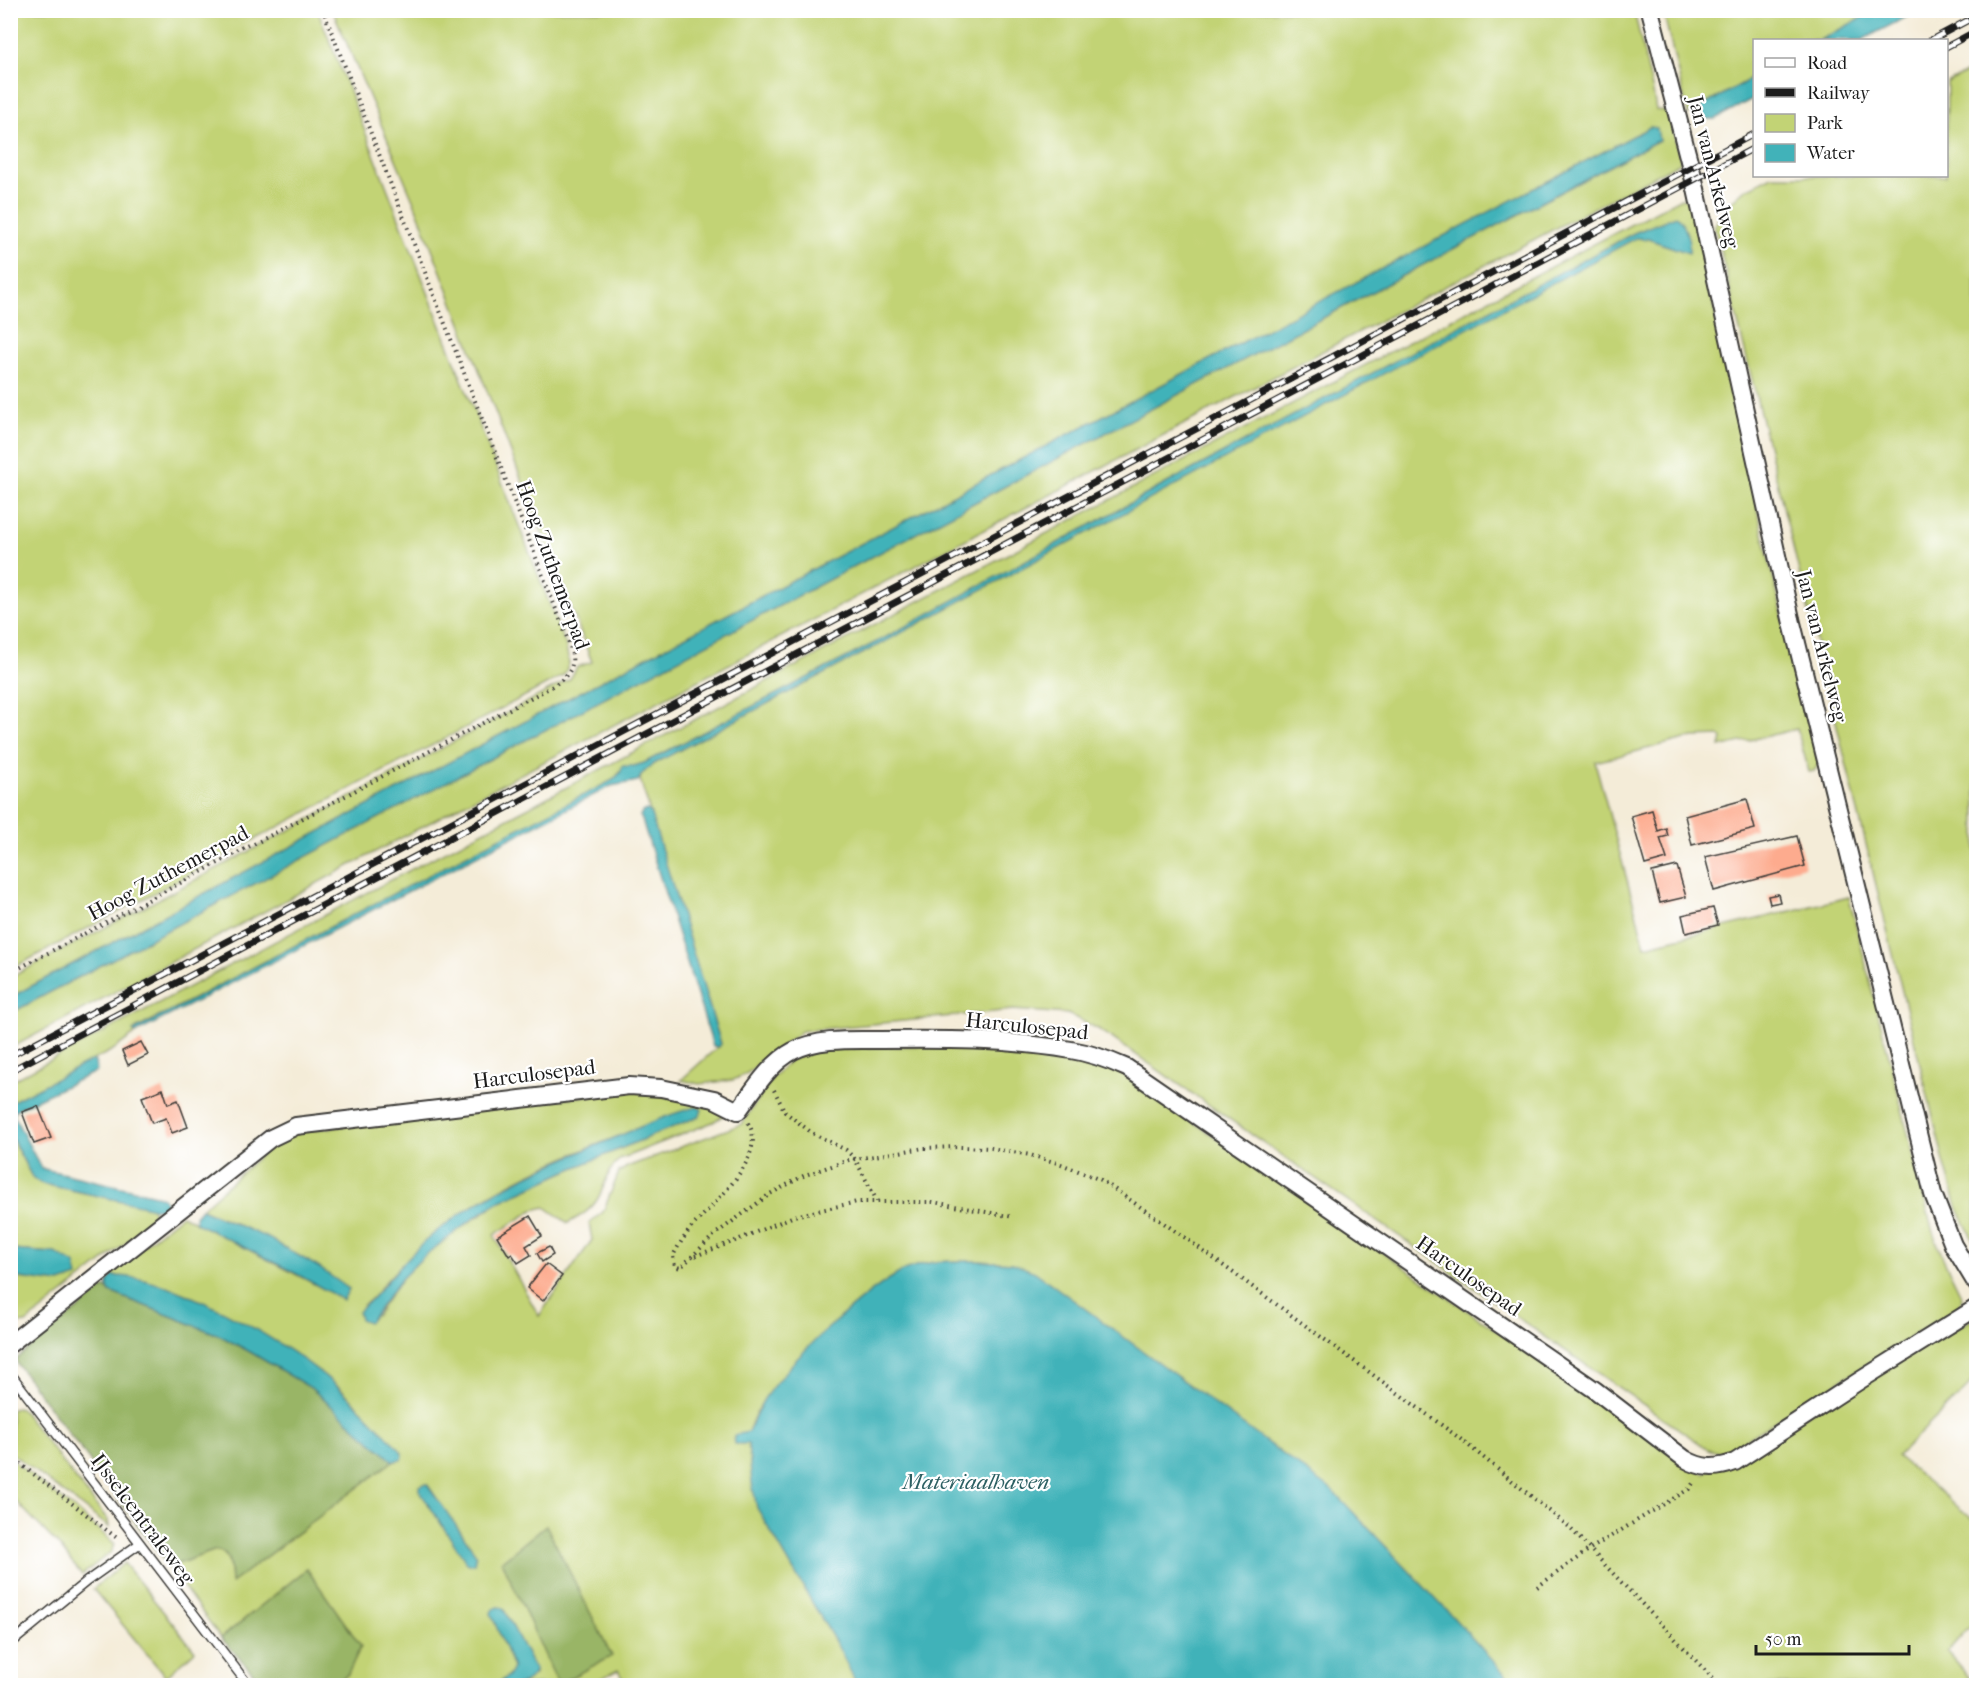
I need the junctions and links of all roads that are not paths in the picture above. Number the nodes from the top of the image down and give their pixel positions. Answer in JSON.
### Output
{"nodes":[{"id":1,"x":1650,"y":10,"type":"edge"},
{"id":2,"x":1977,"y":1283,"type":"edge"},
{"id":3,"x":1977,"y":1308,"type":"edge"},
{"id":4,"x":10,"y":1344,"type":"edge"},
{"id":5,"x":10,"y":1373,"type":"edge"},
{"id":6,"x":139,"y":1544,"type":"junction"},
{"id":7,"x":10,"y":1644,"type":"edge"},
{"id":8,"x":249,"y":1686,"type":"edge"}],
"edges":[{"from":1,"to":2,"type":"street","name":"Jan van Arkelweg"},
{"from":3,"to":4,"type":"street","name":"Harculosepad"},
{"from":5,"to":6,"type":"lane","name":"IJsselcentraleweg"},
{"from":6,"to":7,"type":"lane"},
{"from":6,"to":8,"type":"lane","name":"IJsselcentraleweg"}]}
